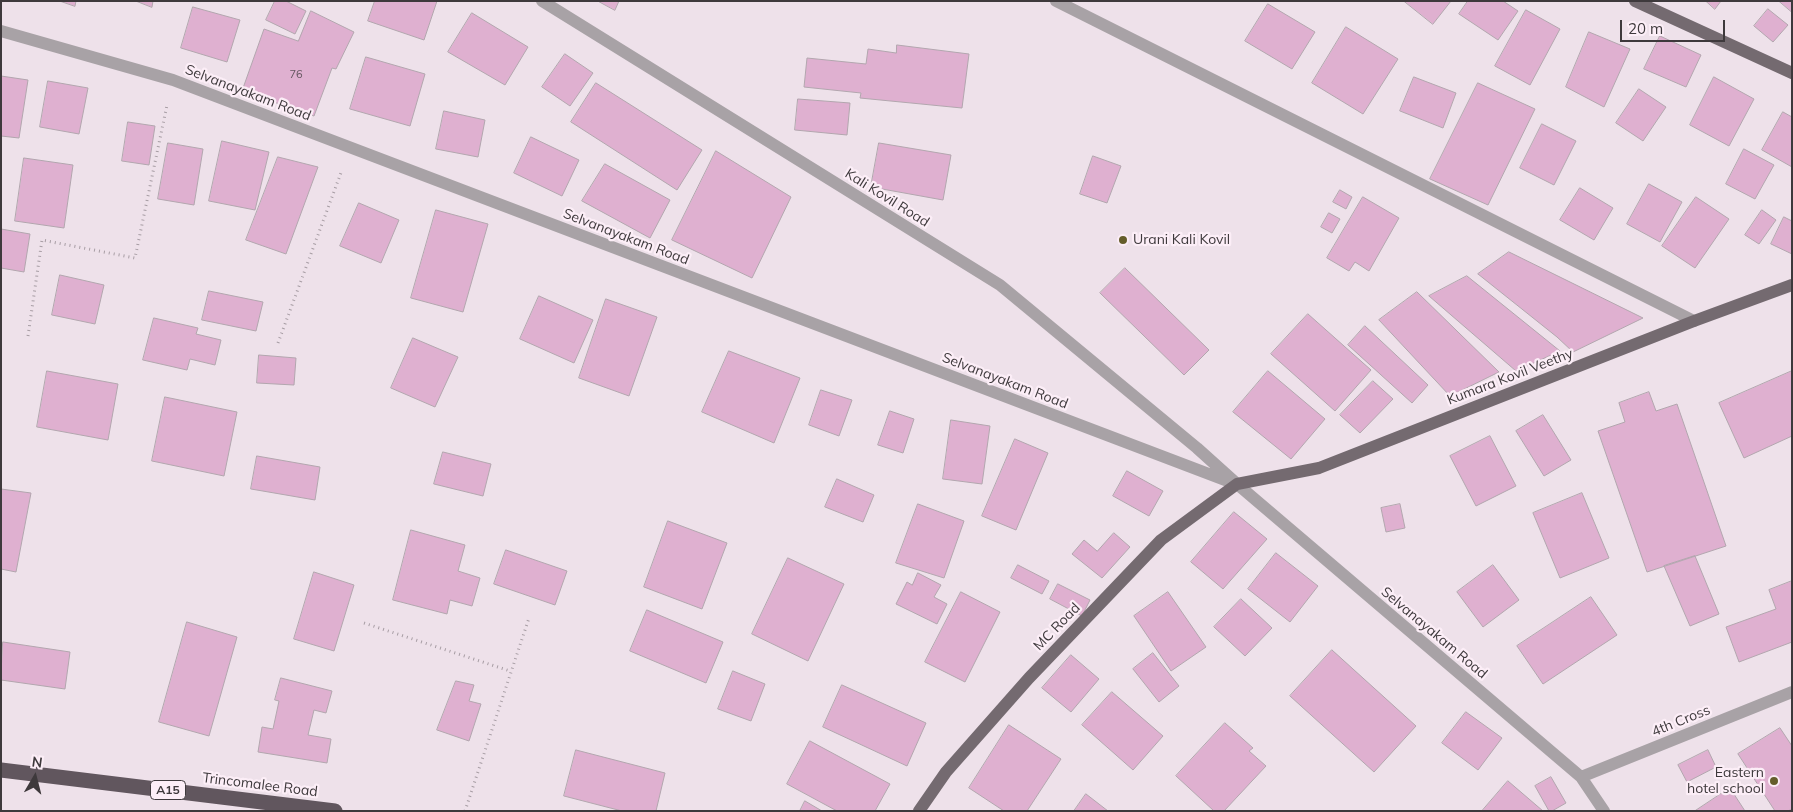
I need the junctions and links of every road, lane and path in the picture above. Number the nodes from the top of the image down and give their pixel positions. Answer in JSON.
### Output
{"nodes":[{"id":1,"x":542,"y":1,"type":"edge"},
{"id":2,"x":1056,"y":1,"type":"edge"},
{"id":3,"x":1635,"y":1,"type":"edge"},
{"id":4,"x":1,"y":31,"type":"edge"},
{"id":5,"x":1790,"y":70,"type":"edge"},
{"id":6,"x":173,"y":80,"type":"junction"},
{"id":7,"x":350,"y":148,"type":"junction"},
{"id":8,"x":1792,"y":285,"type":"edge"},
{"id":9,"x":1694,"y":321,"type":"junction"},
{"id":10,"x":28,"y":336,"type":"dead end"},
{"id":11,"x":278,"y":343,"type":"dead end"},
{"id":12,"x":1197,"y":448,"type":"joint"},
{"id":13,"x":1236,"y":484,"type":"junction"},
{"id":14,"x":529,"y":618,"type":"dead end"},
{"id":15,"x":364,"y":623,"type":"dead end"},
{"id":16,"x":510,"y":671,"type":"junction"},
{"id":17,"x":1792,"y":692,"type":"edge"},
{"id":18,"x":1,"y":770,"type":"edge"},
{"id":19,"x":1581,"y":778,"type":"junction"},
{"id":20,"x":335,"y":811,"type":"edge"},
{"id":21,"x":465,"y":811,"type":"edge"},
{"id":22,"x":919,"y":811,"type":"edge"},
{"id":23,"x":1604,"y":811,"type":"edge"}],
"edges":[{"from":1,"to":12,"type":"street","name":"Kali Kovil Road"},
{"from":2,"to":9,"type":"street"},
{"from":3,"to":5,"type":"main road"},
{"from":4,"to":6,"type":"street","name":"Selvanayakam Road"},
{"from":6,"to":7,"type":"street","name":"Selvanayakam Road"},
{"from":6,"to":10,"type":"path"},
{"from":7,"to":11,"type":"path"},
{"from":7,"to":13,"type":"street","name":"Selvanayakam Road"},
{"from":8,"to":9,"type":"main road","name":"Kumara Kovil Veethy"},
{"from":9,"to":13,"type":"main road","name":"Kumara Kovil Veethy"},
{"from":12,"to":13,"type":"street","name":"Selvanayakam Road"},
{"from":13,"to":19,"type":"street","name":"Selvanayakam Road"},
{"from":13,"to":22,"type":"main road","name":"MC Road"},
{"from":14,"to":16,"type":"path"},
{"from":15,"to":16,"type":"path"},
{"from":16,"to":21,"type":"path"},
{"from":17,"to":19,"type":"street","name":"4th Cross"},
{"from":18,"to":20,"type":"highway","name":"Trincomalee Road","number":"A15"},
{"from":19,"to":23,"type":"street","name":"Selvanayakam Road"}]}
